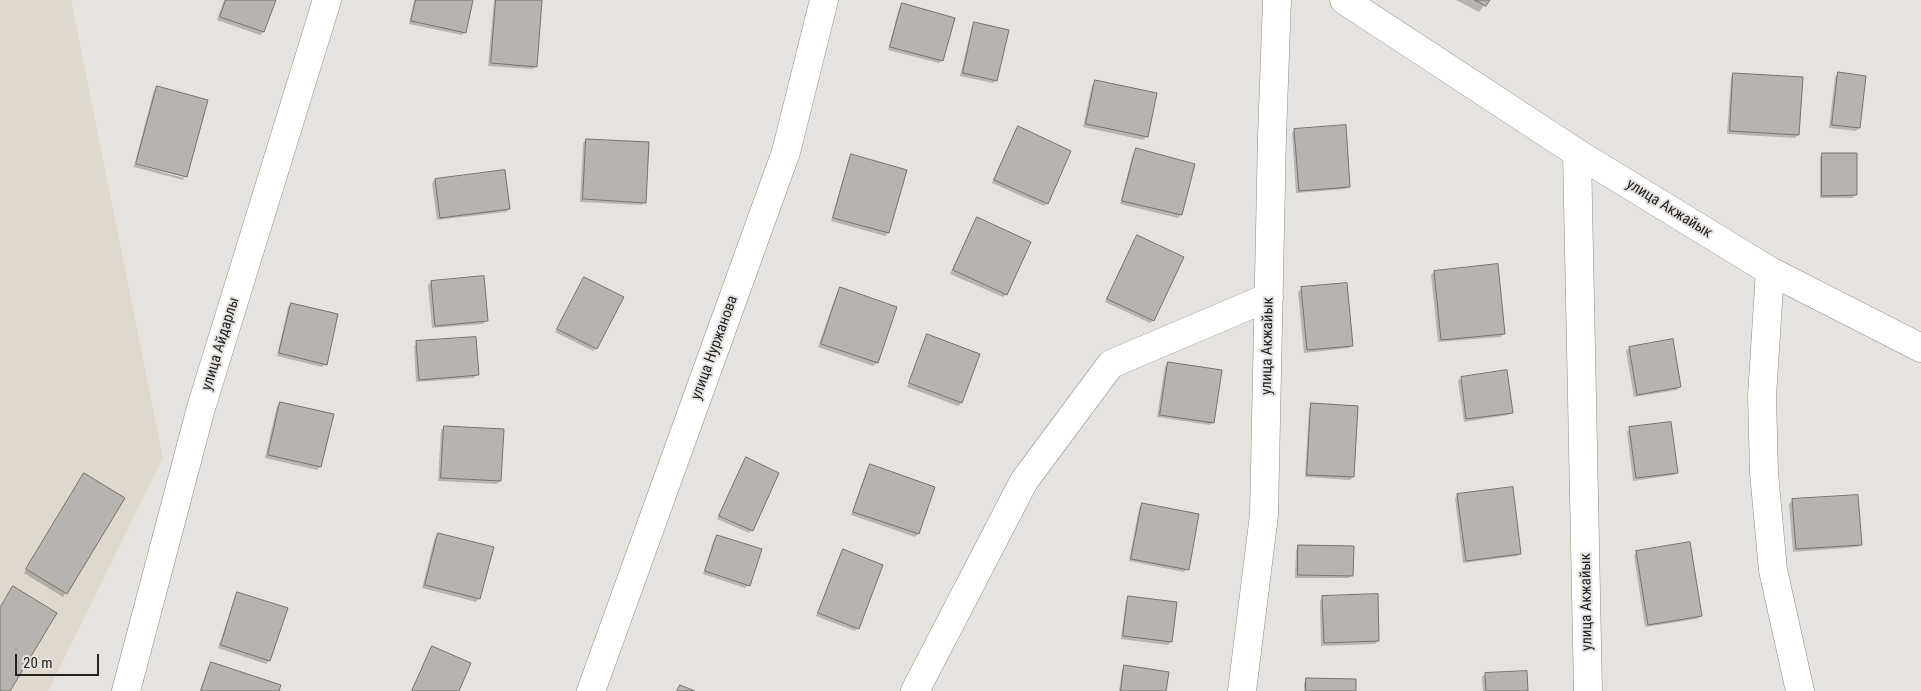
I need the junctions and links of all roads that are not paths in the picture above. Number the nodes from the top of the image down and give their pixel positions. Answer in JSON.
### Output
{"nodes":[{"id":1,"x":326,"y":0,"type":"edge"},
{"id":2,"x":824,"y":0,"type":"edge"},
{"id":3,"x":1278,"y":0,"type":"edge"},
{"id":4,"x":1344,"y":0,"type":"edge"},
{"id":5,"x":1577,"y":153,"type":"junction"},
{"id":6,"x":1770,"y":271,"type":"junction"},
{"id":7,"x":1269,"y":297,"type":"junction"},
{"id":8,"x":1921,"y":348,"type":"edge"},
{"id":9,"x":126,"y":691,"type":"edge"},
{"id":10,"x":591,"y":691,"type":"edge"},
{"id":11,"x":915,"y":691,"type":"edge"},
{"id":12,"x":1242,"y":691,"type":"edge"},
{"id":13,"x":1588,"y":691,"type":"edge"},
{"id":14,"x":1800,"y":691,"type":"edge"}],
"edges":[{"from":1,"to":9,"type":"street","name":"улица Айдарлы"},
{"from":2,"to":10,"type":"street","name":"улица Нуржанова"},
{"from":3,"to":7,"type":"street","name":"улица Акжайык"},
{"from":4,"to":5,"type":"street","name":"улица Акжайык"},
{"from":5,"to":6,"type":"street","name":"улица Акжайык"},
{"from":5,"to":13,"type":"street","name":"улица Акжайык"},
{"from":6,"to":8,"type":"street","name":"улица Акжайык"},
{"from":6,"to":14,"type":"street"},
{"from":7,"to":11,"type":"street"},
{"from":7,"to":12,"type":"street","name":"улица Акжайык"}]}
